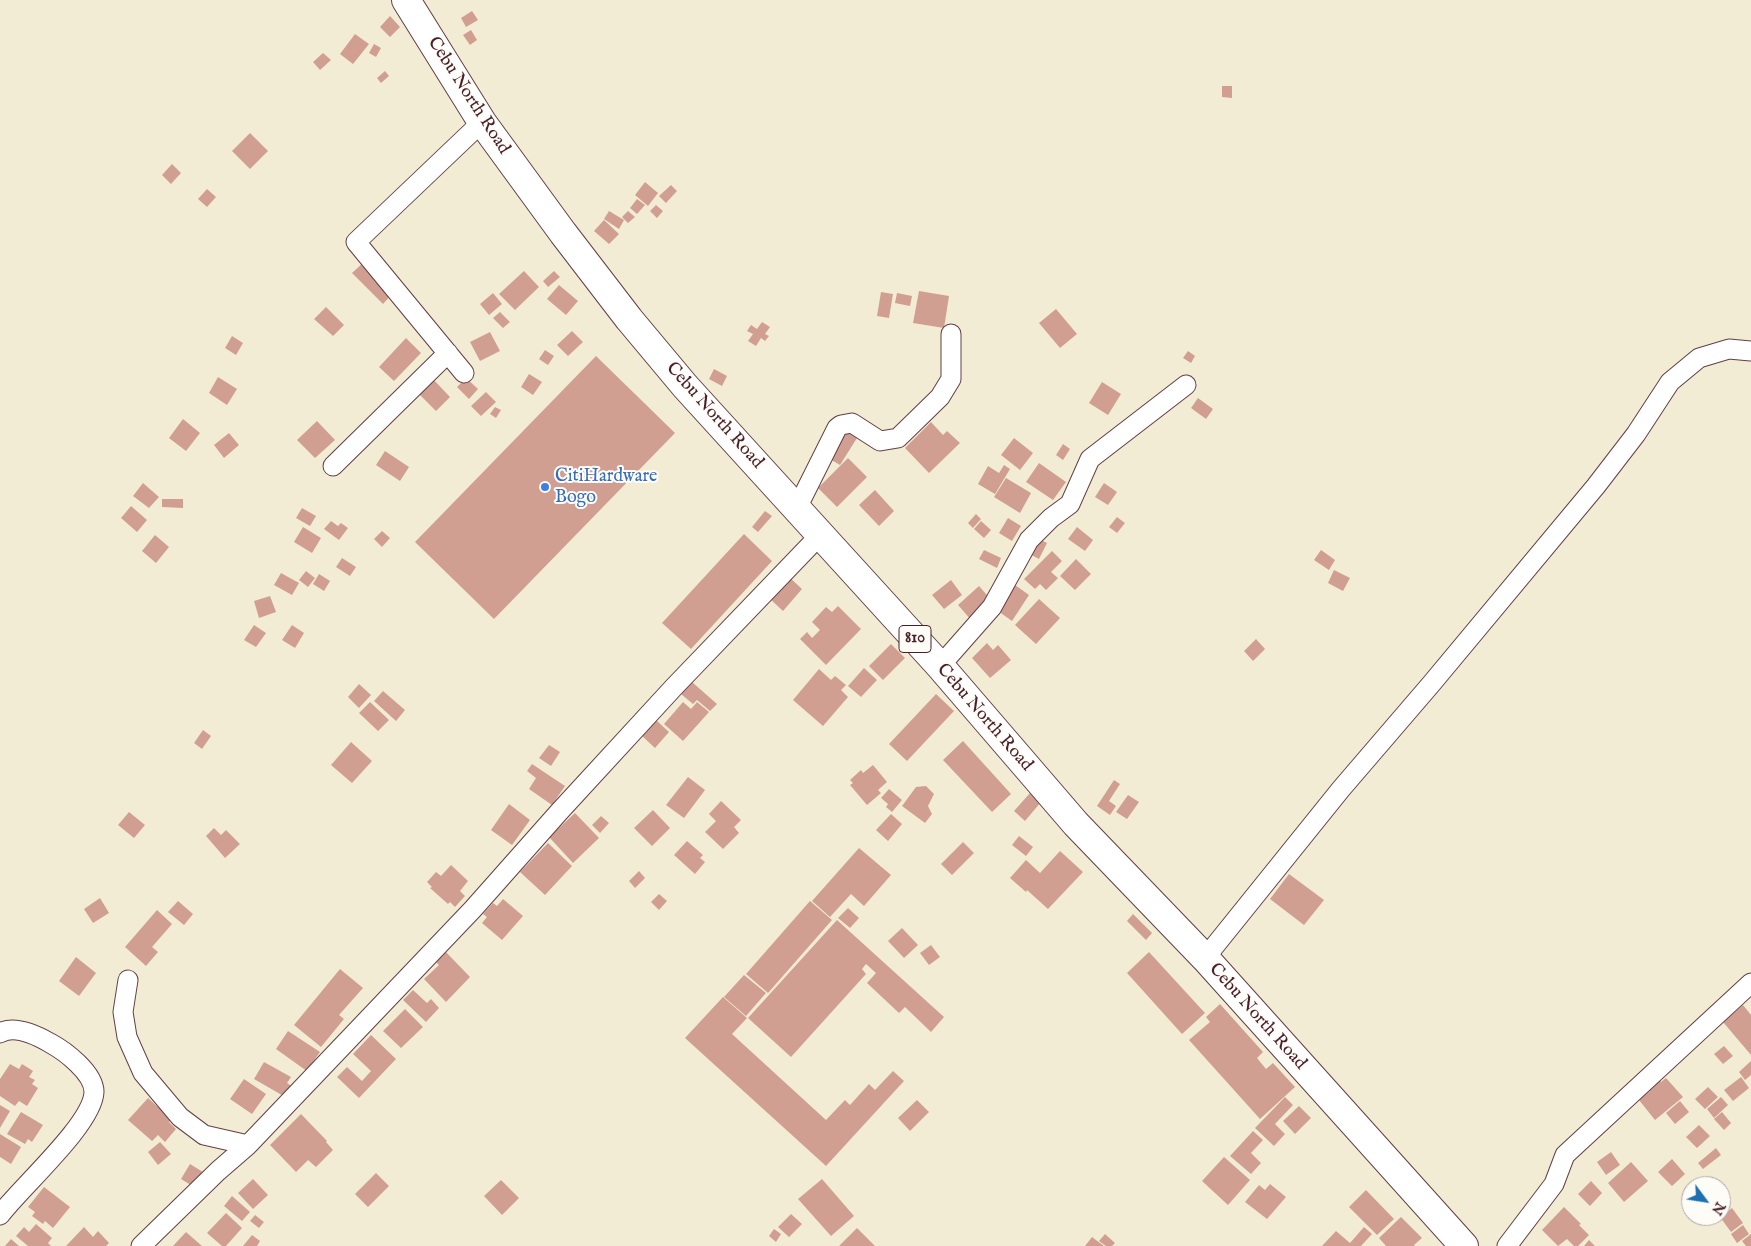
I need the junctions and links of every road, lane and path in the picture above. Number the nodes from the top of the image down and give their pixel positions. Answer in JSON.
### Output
{"nodes":[{"id":1,"x":406,"y":0,"type":"edge"},
{"id":2,"x":482,"y":122,"type":"junction"},
{"id":3,"x":951,"y":334,"type":"dead end"},
{"id":4,"x":1751,"y":351,"type":"edge"},
{"id":5,"x":448,"y":353,"type":"junction"},
{"id":6,"x":464,"y":374,"type":"dead end"},
{"id":7,"x":1186,"y":385,"type":"dead end"},
{"id":8,"x":333,"y":466,"type":"dead end"},
{"id":9,"x":797,"y":508,"type":"junction"},
{"id":10,"x":821,"y":534,"type":"junction"},
{"id":11,"x":940,"y":666,"type":"junction"},
{"id":12,"x":1204,"y":958,"type":"junction"},
{"id":13,"x":128,"y":980,"type":"dead end"},
{"id":14,"x":1751,"y":983,"type":"edge"},
{"id":15,"x":0,"y":1034,"type":"edge"},
{"id":16,"x":248,"y":1145,"type":"junction"},
{"id":17,"x":0,"y":1215,"type":"edge"},
{"id":18,"x":141,"y":1246,"type":"edge"},
{"id":19,"x":1464,"y":1246,"type":"edge"},
{"id":20,"x":1507,"y":1246,"type":"edge"}],
"edges":[{"from":1,"to":2,"type":"highway","name":"Cebu North Road","number":"810"},
{"from":2,"to":5,"type":"street"},
{"from":2,"to":9,"type":"highway","name":"Cebu North Road","number":"810"},
{"from":3,"to":9,"type":"street"},
{"from":4,"to":12,"type":"street"},
{"from":5,"to":6,"type":"street"},
{"from":5,"to":8,"type":"street"},
{"from":7,"to":11,"type":"street"},
{"from":9,"to":10,"type":"highway","name":"Cebu North Road","number":"810"},
{"from":10,"to":11,"type":"highway","name":"Cebu North Road","number":"810"},
{"from":10,"to":16,"type":"street"},
{"from":11,"to":12,"type":"highway","name":"Cebu North Road","number":"810"},
{"from":12,"to":19,"type":"highway","name":"Cebu North Road","number":"810"},
{"from":13,"to":16,"type":"street"},
{"from":14,"to":20,"type":"street"},
{"from":15,"to":17,"type":"street"},
{"from":16,"to":18,"type":"street"}]}
